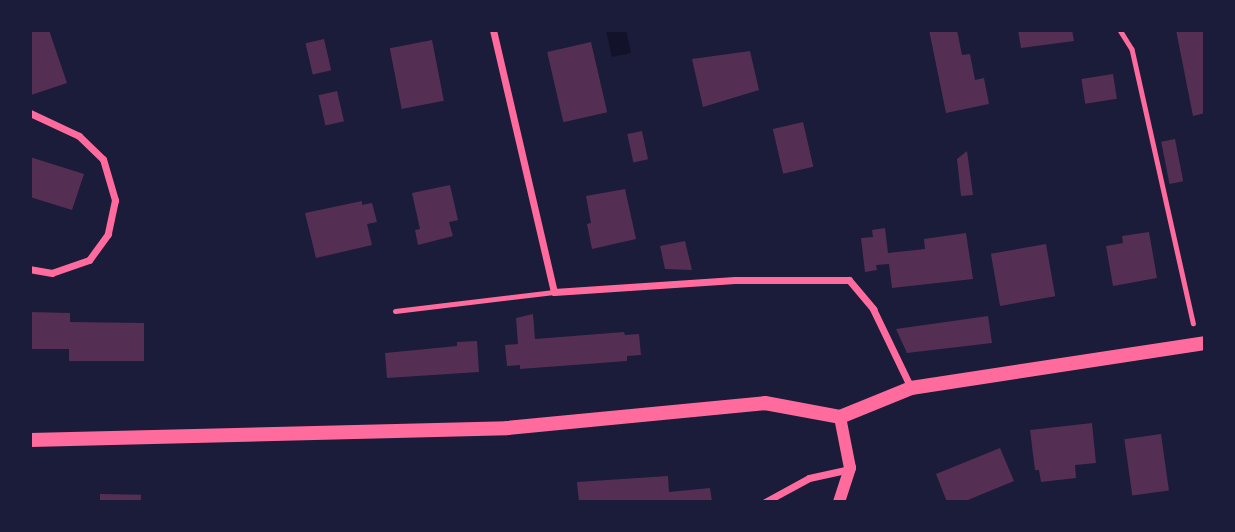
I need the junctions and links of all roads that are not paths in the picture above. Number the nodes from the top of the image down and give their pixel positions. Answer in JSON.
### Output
{"nodes":[{"id":1,"x":493,"y":30,"type":"edge"},
{"id":2,"x":30,"y":113,"type":"edge"},
{"id":3,"x":30,"y":269,"type":"edge"},
{"id":4,"x":554,"y":292,"type":"junction"},
{"id":5,"x":396,"y":311,"type":"dead end"},
{"id":6,"x":1200,"y":344,"type":"edge"},
{"id":7,"x":911,"y":388,"type":"junction"},
{"id":8,"x":840,"y":417,"type":"junction"},
{"id":9,"x":30,"y":440,"type":"edge"},
{"id":10,"x":850,"y":468,"type":"junction"},
{"id":11,"x":765,"y":502,"type":"edge"},
{"id":12,"x":839,"y":502,"type":"edge"}],
"edges":[{"from":1,"to":4,"type":"street"},
{"from":2,"to":3,"type":"street"},
{"from":4,"to":5,"type":"lane"},
{"from":4,"to":7,"type":"street"},
{"from":6,"to":7,"type":"main road"},
{"from":7,"to":8,"type":"main road"},
{"from":8,"to":9,"type":"main road"},
{"from":8,"to":10,"type":"street"},
{"from":10,"to":11,"type":"street"},
{"from":10,"to":12,"type":"street"}]}
